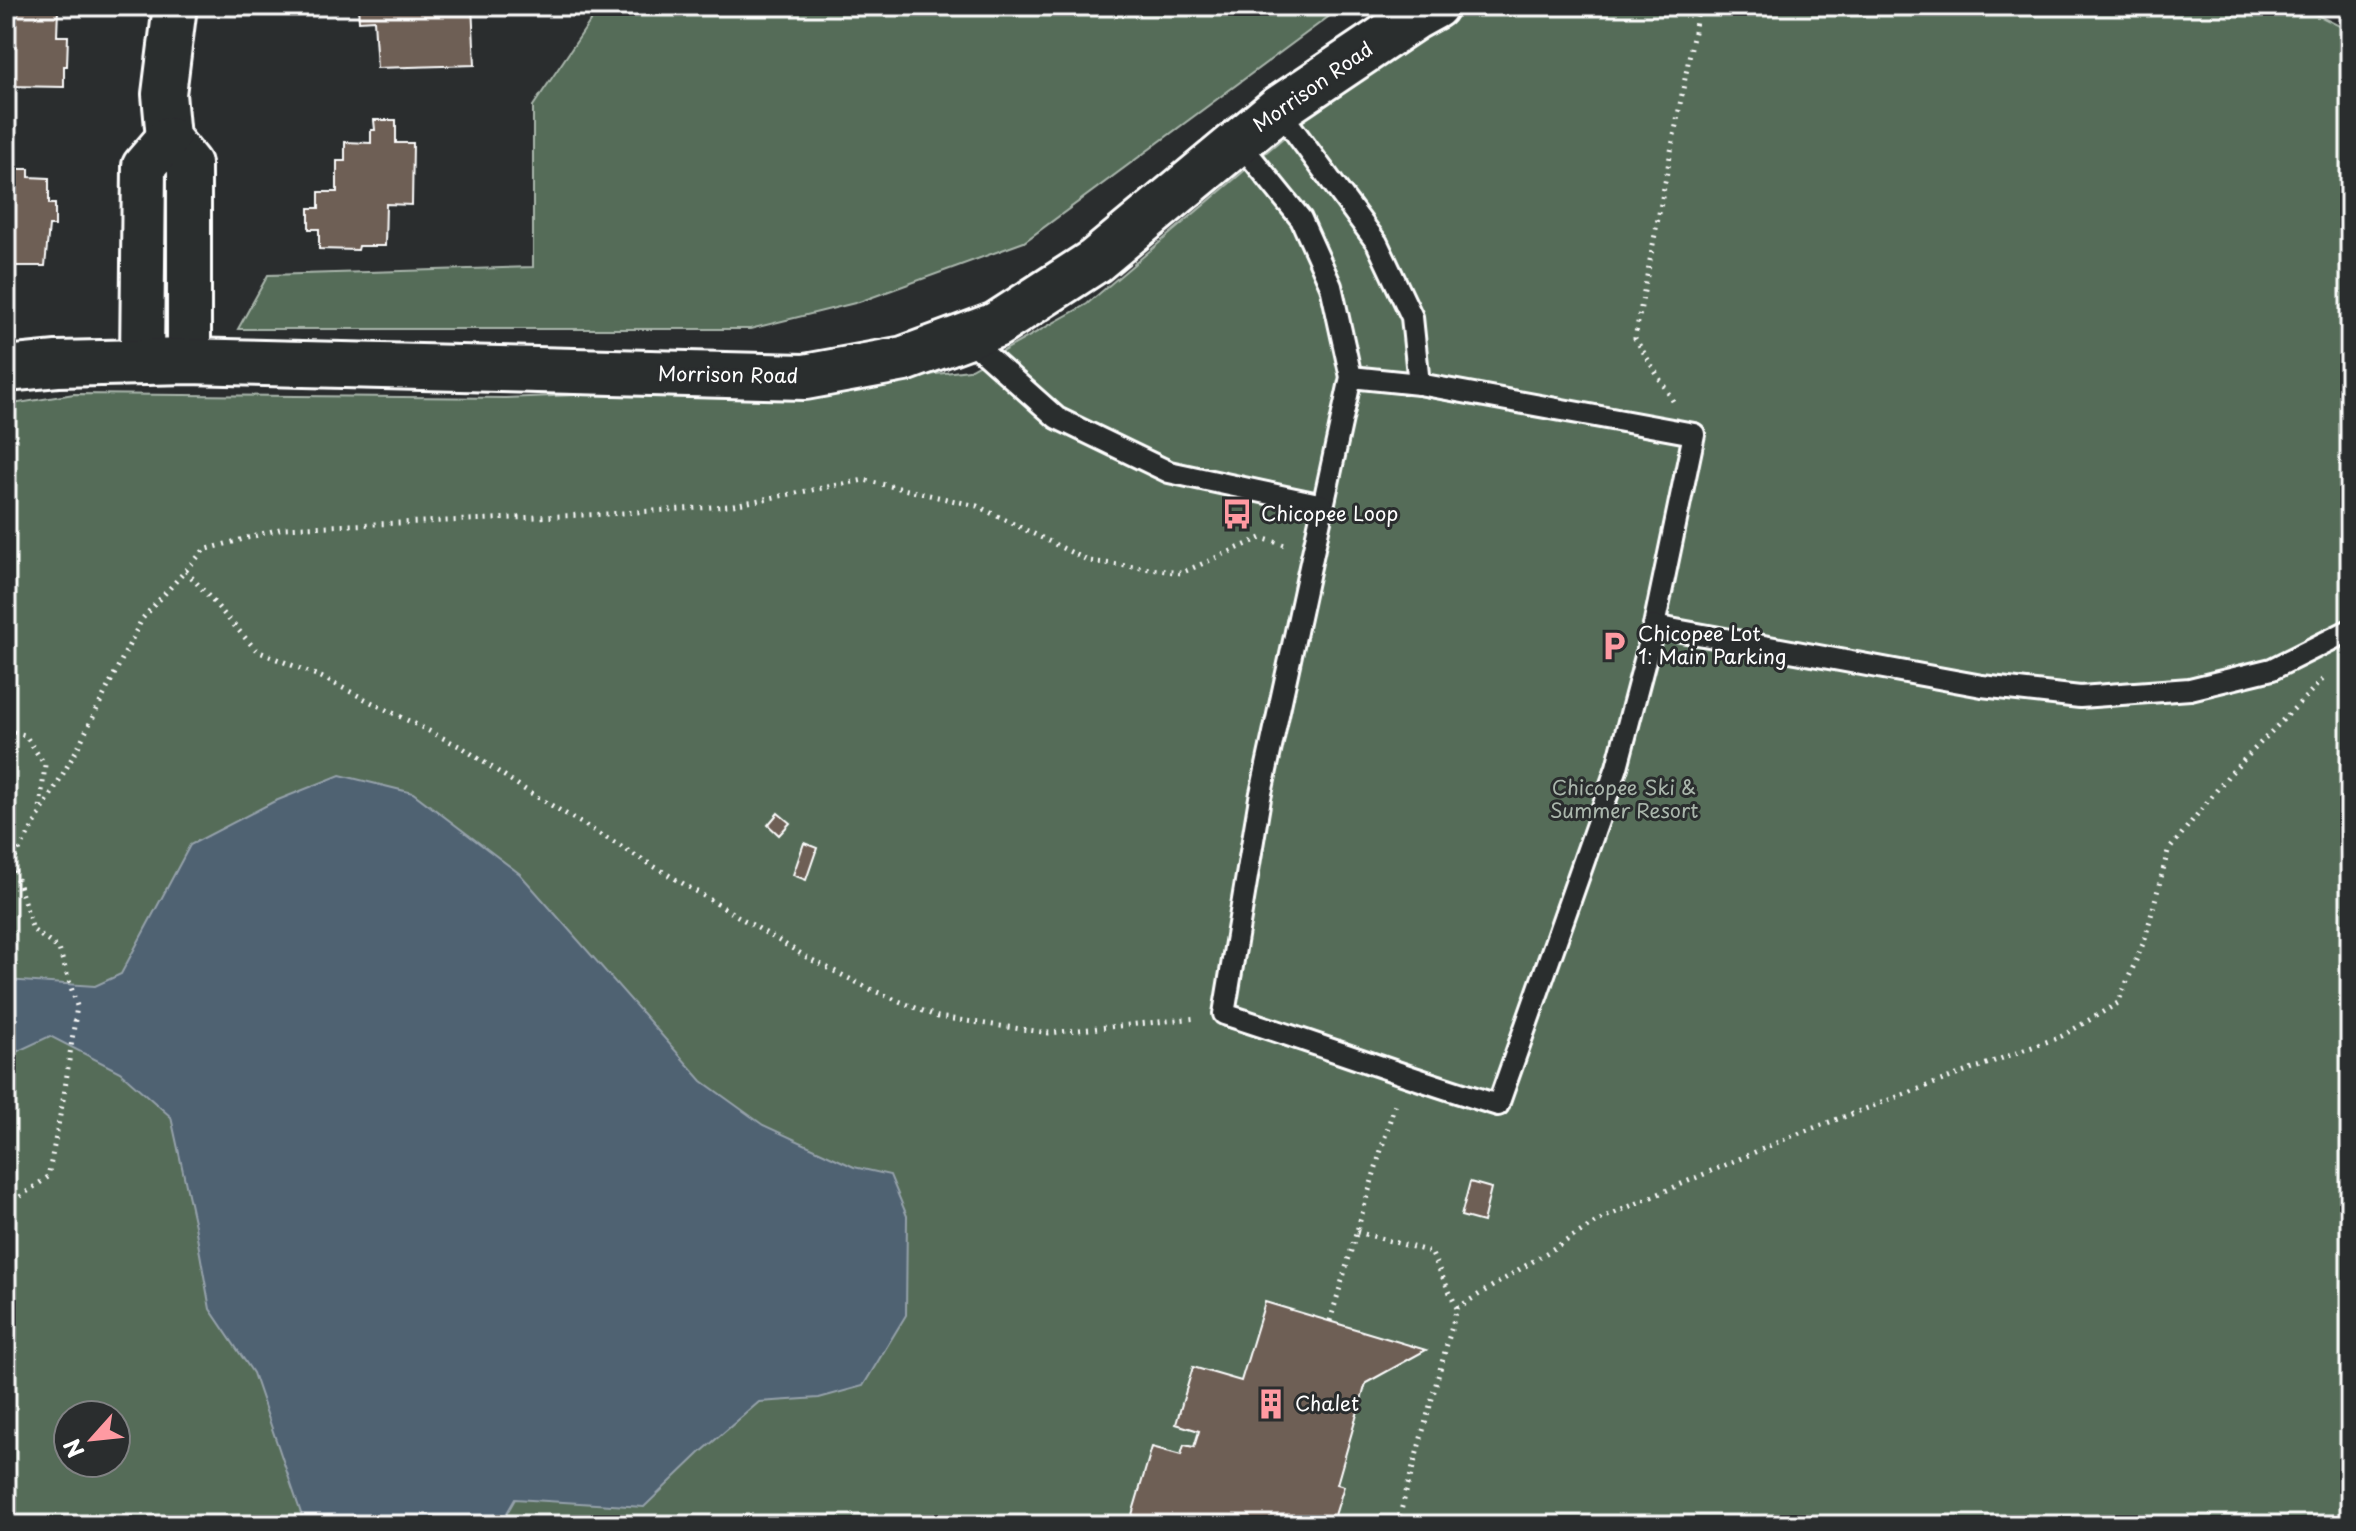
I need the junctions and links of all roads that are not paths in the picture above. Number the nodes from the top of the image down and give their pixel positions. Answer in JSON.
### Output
{"nodes":[{"id":1,"x":175,"y":6,"type":"edge"},
{"id":2,"x":1435,"y":6,"type":"edge"},
{"id":3,"x":1278,"y":109,"type":"junction"},
{"id":4,"x":168,"y":138,"type":"junction"},
{"id":5,"x":1238,"y":141,"type":"junction"},
{"id":6,"x":965,"y":337,"type":"junction"},
{"id":7,"x":142,"y":361,"type":"junction"},
{"id":8,"x":189,"y":361,"type":"junction"},
{"id":9,"x":6,"y":369,"type":"edge"},
{"id":10,"x":1351,"y":377,"type":"junction"},
{"id":11,"x":1419,"y":384,"type":"junction"},
{"id":12,"x":1323,"y":505,"type":"junction"},
{"id":13,"x":1654,"y":626,"type":"junction"},
{"id":14,"x":2350,"y":630,"type":"edge"}],
"edges":[{"from":1,"to":4,"type":"street"},
{"from":2,"to":3,"type":"street","name":"Morrison Road"},
{"from":3,"to":5,"type":"street","name":"Morrison Road"},
{"from":3,"to":11,"type":"lane"},
{"from":4,"to":7,"type":"street"},
{"from":4,"to":8,"type":"street"},
{"from":5,"to":6,"type":"street","name":"Morrison Road"},
{"from":5,"to":10,"type":"lane"},
{"from":6,"to":8,"type":"street","name":"Morrison Road"},
{"from":6,"to":12,"type":"lane"},
{"from":7,"to":8,"type":"street","name":"Morrison Road"},
{"from":7,"to":9,"type":"street","name":"Morrison Road"},
{"from":10,"to":11,"type":"lane"},
{"from":10,"to":12,"type":"lane"},
{"from":11,"to":13,"type":"lane"},
{"from":12,"to":13,"type":"lane"},
{"from":13,"to":14,"type":"lane"}]}
